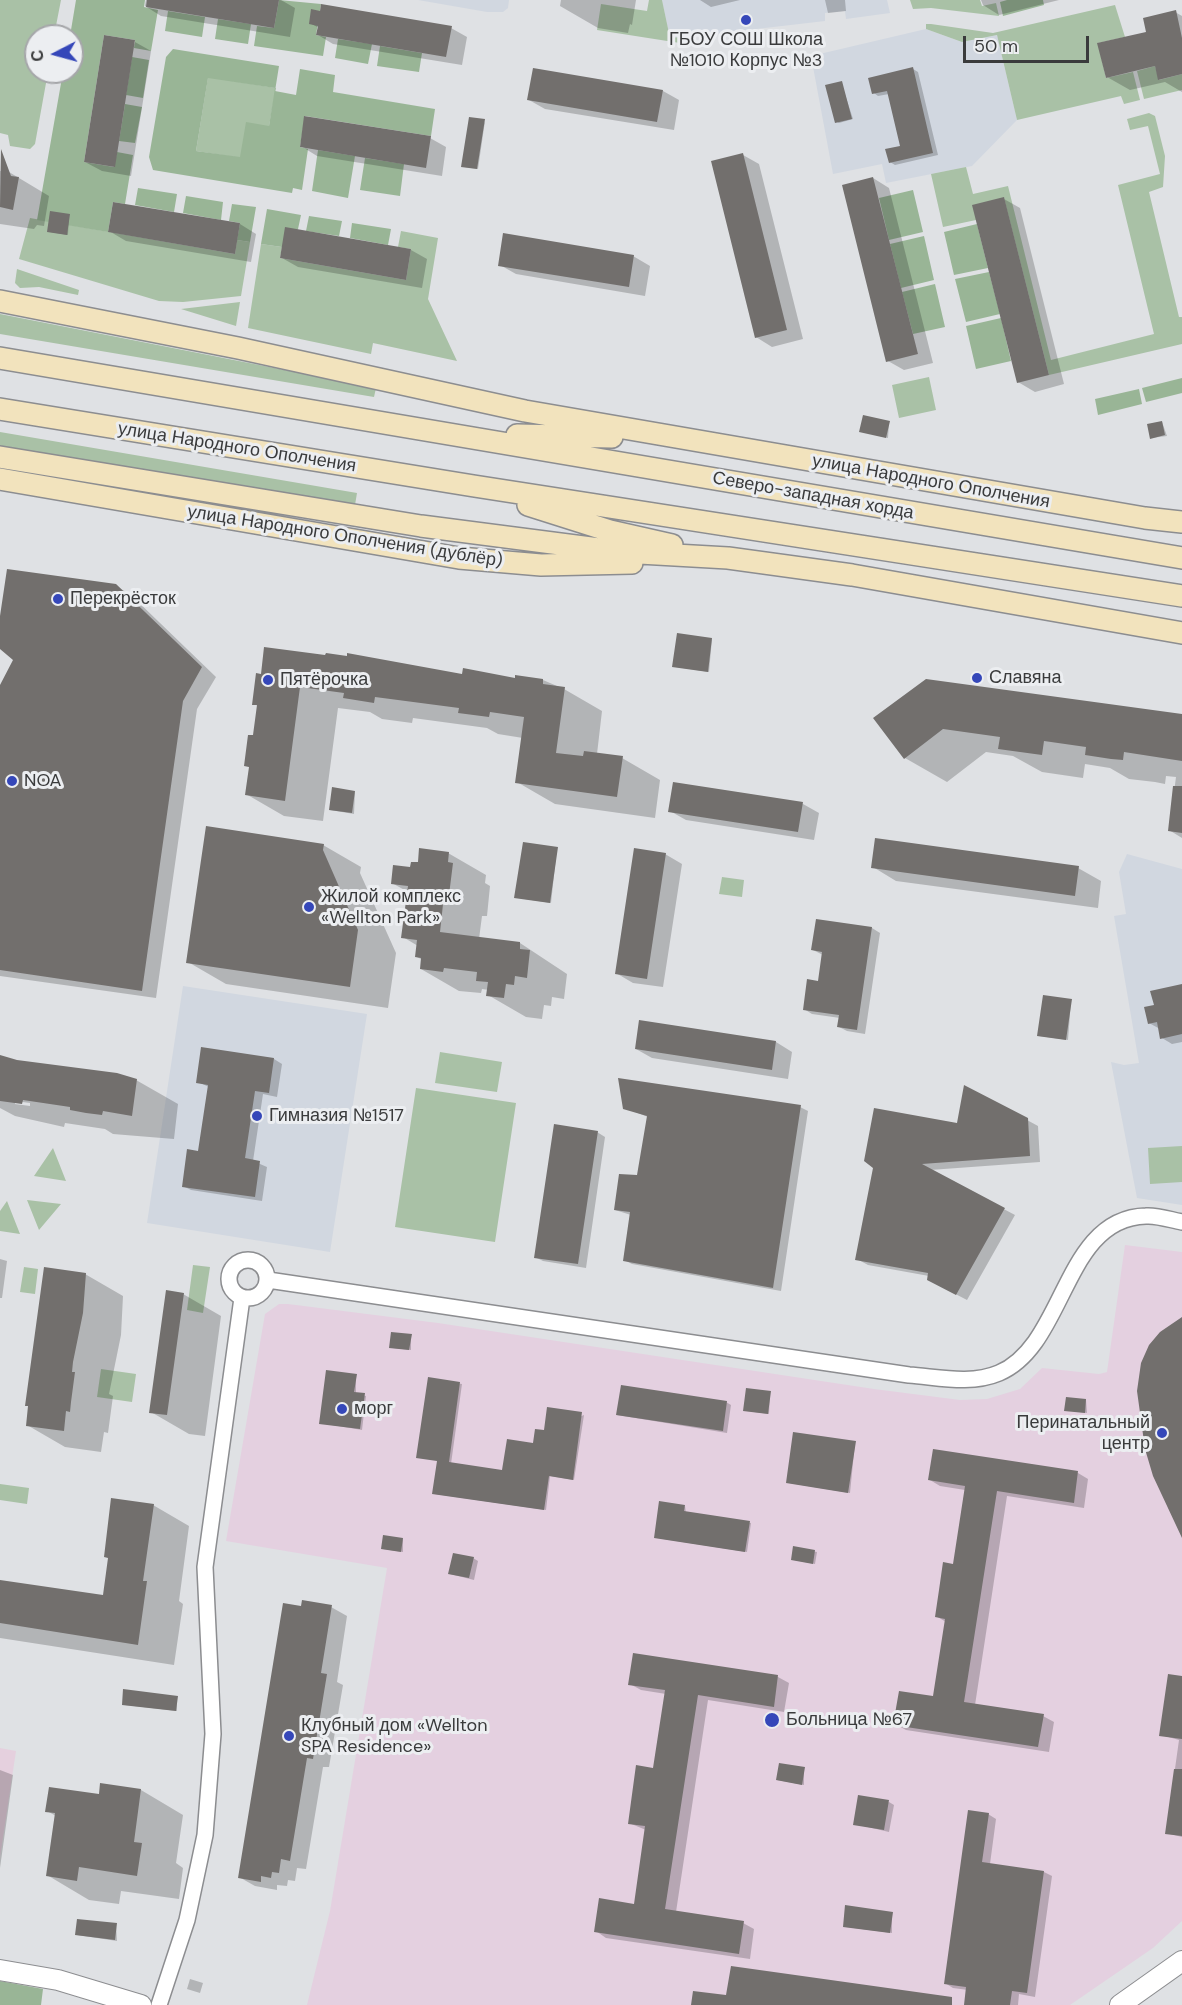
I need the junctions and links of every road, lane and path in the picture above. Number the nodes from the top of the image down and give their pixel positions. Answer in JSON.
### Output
{"nodes":[{"id":1,"x":0,"y":301,"type":"edge"},
{"id":2,"x":0,"y":358,"type":"edge"},
{"id":3,"x":0,"y":409,"type":"edge"},
{"id":4,"x":444,"y":434,"type":"junction"},
{"id":5,"x":681,"y":438,"type":"junction"},
{"id":6,"x":0,"y":457,"type":"edge"},
{"id":7,"x":0,"y":479,"type":"edge"},
{"id":8,"x":474,"y":486,"type":"junction"},
{"id":9,"x":1182,"y":522,"type":"edge"},
{"id":10,"x":728,"y":558,"type":"junction"},
{"id":11,"x":1182,"y":558,"type":"edge"},
{"id":12,"x":1182,"y":596,"type":"edge"},
{"id":13,"x":1182,"y":633,"type":"edge"},
{"id":14,"x":1182,"y":1222,"type":"edge"},
{"id":15,"x":268,"y":1280,"type":"junction"},
{"id":16,"x":242,"y":1298,"type":"junction"},
{"id":17,"x":1182,"y":1961,"type":"edge"},
{"id":18,"x":0,"y":1970,"type":"edge"},
{"id":19,"x":141,"y":2005,"type":"edge"},
{"id":20,"x":159,"y":2005,"type":"edge"},
{"id":21,"x":1120,"y":2005,"type":"edge"}],
"edges":[{"from":1,"to":5,"type":"main road"},
{"from":2,"to":4,"type":"main road"},
{"from":3,"to":8,"type":"main road","name":"улица Народного Ополчения"},
{"from":4,"to":5,"type":"main road"},
{"from":4,"to":11,"type":"main road","name":"Северо-западная хорда"},
{"from":5,"to":9,"type":"main road","name":"улица Народного Ополчения"},
{"from":6,"to":10,"type":"main road"},
{"from":7,"to":10,"type":"main road","name":"улица Народного Ополчения (дублёр)"},
{"from":8,"to":10,"type":"main road"},
{"from":8,"to":12,"type":"main road"},
{"from":10,"to":13,"type":"main road"},
{"from":14,"to":15,"type":"street"},
{"from":15,"to":16,"type":"street"},
{"from":15,"to":16,"type":"street"},
{"from":16,"to":20,"type":"street"},
{"from":17,"to":21,"type":"street"},
{"from":18,"to":19,"type":"street"}]}
